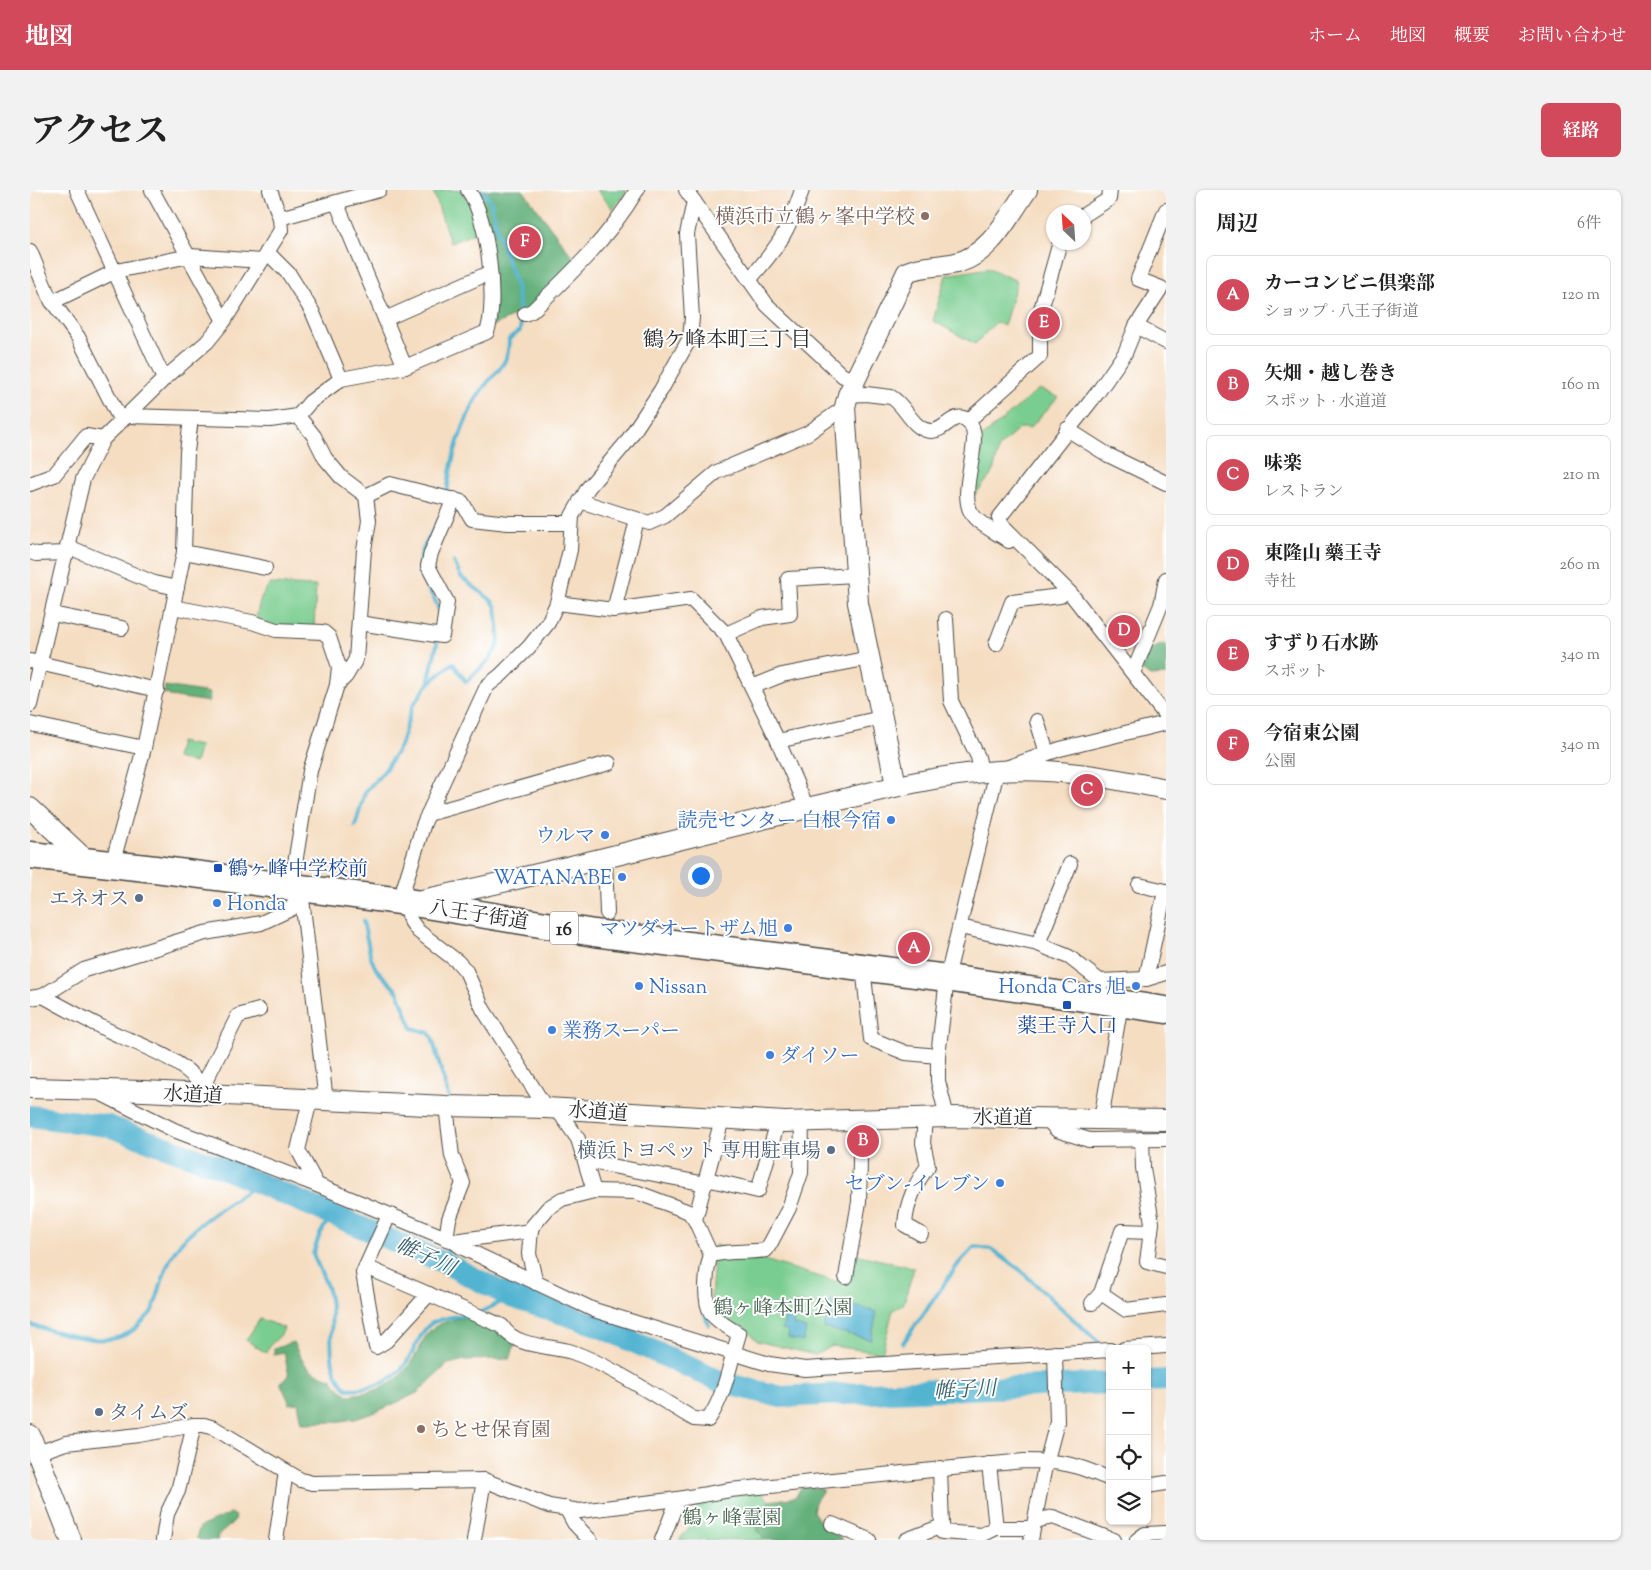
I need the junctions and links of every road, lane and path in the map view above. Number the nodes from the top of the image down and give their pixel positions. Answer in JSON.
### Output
{"nodes":[{"id":1,"x":77,"y":190,"type":"edge"},
{"id":2,"x":152,"y":190,"type":"edge"},
{"id":3,"x":270,"y":190,"type":"edge"},
{"id":4,"x":379,"y":190,"type":"edge"},
{"id":5,"x":468,"y":190,"type":"edge"},
{"id":6,"x":637,"y":190,"type":"edge"},
{"id":7,"x":802,"y":190,"type":"edge"},
{"id":8,"x":1027,"y":190,"type":"edge"},
{"id":9,"x":1110,"y":190,"type":"edge"},
{"id":10,"x":690,"y":195,"type":"edge"},
{"id":11,"x":336,"y":204,"type":"junction"},
{"id":12,"x":1091,"y":210,"type":"edge"},
{"id":13,"x":1166,"y":210,"type":"edge"},
{"id":14,"x":280,"y":218,"type":"junction"},
{"id":15,"x":1058,"y":250,"type":"edge"},
{"id":16,"x":30,"y":251,"type":"edge"},
{"id":17,"x":190,"y":256,"type":"junction"},
{"id":18,"x":264,"y":256,"type":"junction"},
{"id":19,"x":116,"y":271,"type":"junction"},
{"id":20,"x":489,"y":273,"type":"junction"},
{"id":21,"x":749,"y":280,"type":"junction"},
{"id":22,"x":52,"y":302,"type":"junction"},
{"id":23,"x":525,"y":314,"type":"dead end"},
{"id":24,"x":385,"y":319,"type":"junction"},
{"id":25,"x":224,"y":321,"type":"junction"},
{"id":26,"x":1136,"y":326,"type":"junction"},
{"id":27,"x":1166,"y":342,"type":"edge"},
{"id":28,"x":405,"y":367,"type":"junction"},
{"id":29,"x":164,"y":379,"type":"junction"},
{"id":30,"x":340,"y":379,"type":"junction"},
{"id":31,"x":850,"y":394,"type":"junction"},
{"id":32,"x":298,"y":416,"type":"junction"},
{"id":33,"x":124,"y":418,"type":"junction"},
{"id":34,"x":191,"y":418,"type":"junction"},
{"id":35,"x":968,"y":421,"type":"junction"},
{"id":36,"x":1067,"y":429,"type":"junction"},
{"id":37,"x":103,"y":439,"type":"junction"},
{"id":38,"x":1166,"y":483,"type":"edge"},
{"id":39,"x":30,"y":484,"type":"edge"},
{"id":40,"x":366,"y":496,"type":"junction"},
{"id":41,"x":454,"y":499,"type":"junction"},
{"id":42,"x":580,"y":501,"type":"junction"},
{"id":43,"x":636,"y":520,"type":"junction"},
{"id":44,"x":570,"y":523,"type":"junction"},
{"id":45,"x":68,"y":550,"type":"junction"},
{"id":46,"x":30,"y":552,"type":"edge"},
{"id":47,"x":184,"y":552,"type":"junction"},
{"id":48,"x":1033,"y":557,"type":"junction"},
{"id":49,"x":266,"y":568,"type":"dead end"},
{"id":50,"x":855,"y":575,"type":"junction"},
{"id":51,"x":1166,"y":579,"type":"edge"},
{"id":52,"x":176,"y":588,"type":"junction"},
{"id":53,"x":1067,"y":591,"type":"junction"},
{"id":54,"x":557,"y":603,"type":"junction"},
{"id":55,"x":173,"y":607,"type":"junction"},
{"id":56,"x":614,"y":610,"type":"junction"},
{"id":57,"x":52,"y":614,"type":"junction"},
{"id":58,"x":946,"y":619,"type":"dead end"},
{"id":59,"x":115,"y":623,"type":"dead end"},
{"id":60,"x":359,"y":623,"type":"junction"},
{"id":61,"x":726,"y":634,"type":"junction"},
{"id":62,"x":996,"y":644,"type":"dead end"},
{"id":63,"x":870,"y":658,"type":"junction"},
{"id":64,"x":35,"y":662,"type":"edge"},
{"id":65,"x":1133,"y":673,"type":"junction"},
{"id":66,"x":336,"y":684,"type":"junction"},
{"id":67,"x":752,"y":687,"type":"junction"},
{"id":68,"x":157,"y":690,"type":"junction"},
{"id":69,"x":30,"y":705,"type":"edge"},
{"id":70,"x":1166,"y":716,"type":"edge"},
{"id":71,"x":882,"y":718,"type":"junction"},
{"id":72,"x":1037,"y":721,"type":"dead end"},
{"id":73,"x":1166,"y":723,"type":"edge"},
{"id":74,"x":30,"y":724,"type":"edge"},
{"id":75,"x":778,"y":741,"type":"junction"},
{"id":76,"x":144,"y":748,"type":"junction"},
{"id":77,"x":1054,"y":751,"type":"junction"},
{"id":78,"x":609,"y":763,"type":"dead end"},
{"id":79,"x":989,"y":772,"type":"junction"},
{"id":80,"x":1056,"y":772,"type":"junction"},
{"id":81,"x":896,"y":785,"type":"junction"},
{"id":82,"x":1166,"y":789,"type":"edge"},
{"id":83,"x":30,"y":808,"type":"edge"},
{"id":84,"x":807,"y":808,"type":"junction"},
{"id":85,"x":428,"y":814,"type":"junction"},
{"id":86,"x":30,"y":855,"type":"edge"},
{"id":87,"x":605,"y":858,"type":"junction"},
{"id":88,"x":100,"y":863,"type":"junction"},
{"id":89,"x":1070,"y":864,"type":"dead end"},
{"id":90,"x":1139,"y":885,"type":"dead end"},
{"id":91,"x":296,"y":888,"type":"junction"},
{"id":92,"x":1166,"y":891,"type":"edge"},
{"id":93,"x":408,"y":902,"type":"junction"},
{"id":94,"x":608,"y":913,"type":"dead end"},
{"id":95,"x":960,"y":927,"type":"junction"},
{"id":96,"x":1038,"y":944,"type":"junction"},
{"id":97,"x":863,"y":967,"type":"junction"},
{"id":98,"x":1166,"y":973,"type":"edge"},
{"id":99,"x":947,"y":978,"type":"junction"},
{"id":100,"x":1146,"y":979,"type":"junction"},
{"id":101,"x":1106,"y":995,"type":"junction"},
{"id":102,"x":36,"y":997,"type":"edge"},
{"id":103,"x":259,"y":1010,"type":"dead end"},
{"id":104,"x":1166,"y":1010,"type":"edge"},
{"id":105,"x":938,"y":1056,"type":"junction"},
{"id":106,"x":30,"y":1088,"type":"edge"},
{"id":107,"x":91,"y":1088,"type":"junction"},
{"id":108,"x":202,"y":1090,"type":"junction"},
{"id":109,"x":318,"y":1100,"type":"junction"},
{"id":110,"x":446,"y":1106,"type":"junction"},
{"id":111,"x":551,"y":1108,"type":"junction"},
{"id":112,"x":947,"y":1117,"type":"junction"},
{"id":113,"x":1045,"y":1117,"type":"junction"},
{"id":114,"x":925,"y":1118,"type":"junction"},
{"id":115,"x":722,"y":1119,"type":"junction"},
{"id":116,"x":861,"y":1119,"type":"junction"},
{"id":117,"x":1101,"y":1119,"type":"junction"},
{"id":118,"x":1166,"y":1120,"type":"edge"},
{"id":119,"x":778,"y":1121,"type":"junction"},
{"id":120,"x":802,"y":1122,"type":"junction"},
{"id":121,"x":1142,"y":1139,"type":"junction"},
{"id":122,"x":1166,"y":1139,"type":"edge"},
{"id":123,"x":586,"y":1161,"type":"junction"},
{"id":124,"x":706,"y":1181,"type":"junction"},
{"id":125,"x":317,"y":1185,"type":"junction"},
{"id":126,"x":594,"y":1190,"type":"junction"},
{"id":127,"x":386,"y":1220,"type":"junction"},
{"id":128,"x":695,"y":1220,"type":"junction"},
{"id":129,"x":530,"y":1231,"type":"junction"},
{"id":130,"x":1151,"y":1232,"type":"junction"},
{"id":131,"x":921,"y":1234,"type":"dead end"},
{"id":132,"x":450,"y":1240,"type":"junction"},
{"id":133,"x":709,"y":1251,"type":"junction"},
{"id":134,"x":368,"y":1262,"type":"junction"},
{"id":135,"x":1166,"y":1267,"type":"edge"},
{"id":136,"x":846,"y":1277,"type":"dead end"},
{"id":137,"x":536,"y":1283,"type":"junction"},
{"id":138,"x":428,"y":1294,"type":"junction"},
{"id":139,"x":1166,"y":1305,"type":"edge"},
{"id":140,"x":1166,"y":1346,"type":"edge"},
{"id":141,"x":1151,"y":1347,"type":"edge"},
{"id":142,"x":1106,"y":1351,"type":"edge"},
{"id":143,"x":1055,"y":1358,"type":"junction"},
{"id":144,"x":732,"y":1360,"type":"junction"},
{"id":145,"x":194,"y":1425,"type":"junction"},
{"id":146,"x":35,"y":1455,"type":"edge"},
{"id":147,"x":1047,"y":1461,"type":"junction"},
{"id":148,"x":989,"y":1464,"type":"junction"},
{"id":149,"x":940,"y":1468,"type":"junction"},
{"id":150,"x":286,"y":1471,"type":"junction"},
{"id":151,"x":1106,"y":1477,"type":"edge"},
{"id":152,"x":484,"y":1480,"type":"junction"},
{"id":153,"x":1166,"y":1483,"type":"edge"},
{"id":154,"x":1151,"y":1485,"type":"edge"},
{"id":155,"x":678,"y":1499,"type":"junction"},
{"id":156,"x":566,"y":1508,"type":"junction"},
{"id":157,"x":832,"y":1524,"type":"dead end"},
{"id":158,"x":942,"y":1526,"type":"junction"},
{"id":159,"x":996,"y":1528,"type":"junction"},
{"id":160,"x":1033,"y":1529,"type":"edge"},
{"id":161,"x":1166,"y":1533,"type":"edge"},
{"id":162,"x":159,"y":1538,"type":"edge"},
{"id":163,"x":982,"y":1538,"type":"edge"},
{"id":164,"x":71,"y":1540,"type":"edge"},
{"id":165,"x":276,"y":1540,"type":"edge"},
{"id":166,"x":474,"y":1540,"type":"edge"},
{"id":167,"x":590,"y":1540,"type":"edge"},
{"id":168,"x":662,"y":1540,"type":"edge"},
{"id":169,"x":868,"y":1540,"type":"edge"},
{"id":170,"x":906,"y":1540,"type":"edge"},
{"id":171,"x":1113,"y":1540,"type":"edge"},
{"id":172,"x":1137,"y":1540,"type":"edge"}],
"edges":[{"from":1,"to":19,"type":"street"},
{"from":2,"to":17,"type":"street"},
{"from":3,"to":14,"type":"street"},
{"from":4,"to":11,"type":"street"},
{"from":5,"to":20,"type":"street"},
{"from":6,"to":23,"type":"street"},
{"from":7,"to":21,"type":"street"},
{"from":8,"to":31,"type":"street"},
{"from":9,"to":12,"type":"street"},
{"from":10,"to":21,"type":"street"},
{"from":10,"to":42,"type":"street"},
{"from":11,"to":14,"type":"street"},
{"from":11,"to":24,"type":"street"},
{"from":13,"to":26,"type":"street"},
{"from":14,"to":18,"type":"street"},
{"from":15,"to":35,"type":"street"},
{"from":16,"to":22,"type":"street"},
{"from":17,"to":18,"type":"street"},
{"from":17,"to":19,"type":"street"},
{"from":17,"to":25,"type":"street"},
{"from":18,"to":25,"type":"street"},
{"from":18,"to":30,"type":"street"},
{"from":19,"to":22,"type":"street"},
{"from":19,"to":29,"type":"street"},
{"from":20,"to":24,"type":"street"},
{"from":20,"to":28,"type":"street"},
{"from":21,"to":31,"type":"street"},
{"from":22,"to":33,"type":"street"},
{"from":24,"to":28,"type":"street"},
{"from":25,"to":29,"type":"street"},
{"from":26,"to":27,"type":"street"},
{"from":26,"to":36,"type":"street"},
{"from":28,"to":30,"type":"street"},
{"from":29,"to":33,"type":"street"},
{"from":30,"to":32,"type":"street"},
{"from":31,"to":35,"type":"street"},
{"from":31,"to":43,"type":"street"},
{"from":31,"to":50,"type":"street"},
{"from":32,"to":34,"type":"street"},
{"from":32,"to":40,"type":"street"},
{"from":33,"to":34,"type":"street"},
{"from":33,"to":37,"type":"street"},
{"from":34,"to":47,"type":"street"},
{"from":35,"to":48,"type":"street"},
{"from":36,"to":38,"type":"street"},
{"from":36,"to":48,"type":"street"},
{"from":37,"to":39,"type":"street"},
{"from":37,"to":45,"type":"street"},
{"from":40,"to":41,"type":"street"},
{"from":40,"to":60,"type":"street"},
{"from":41,"to":44,"type":"street"},
{"from":41,"to":60,"type":"street"},
{"from":42,"to":43,"type":"street"},
{"from":42,"to":44,"type":"street"},
{"from":43,"to":56,"type":"street"},
{"from":44,"to":54,"type":"street"},
{"from":45,"to":46,"type":"street"},
{"from":45,"to":52,"type":"street"},
{"from":45,"to":57,"type":"street"},
{"from":47,"to":49,"type":"street"},
{"from":47,"to":52,"type":"street"},
{"from":48,"to":53,"type":"street"},
{"from":50,"to":61,"type":"street"},
{"from":50,"to":63,"type":"street"},
{"from":51,"to":65,"type":"street"},
{"from":52,"to":55,"type":"street"},
{"from":53,"to":62,"type":"street"},
{"from":53,"to":65,"type":"street"},
{"from":54,"to":56,"type":"street"},
{"from":54,"to":85,"type":"street"},
{"from":55,"to":66,"type":"street"},
{"from":55,"to":68,"type":"street"},
{"from":56,"to":61,"type":"street"},
{"from":57,"to":59,"type":"street"},
{"from":57,"to":64,"type":"street"},
{"from":58,"to":79,"type":"street"},
{"from":60,"to":66,"type":"street"},
{"from":61,"to":67,"type":"street"},
{"from":63,"to":67,"type":"street"},
{"from":63,"to":71,"type":"street"},
{"from":64,"to":68,"type":"street"},
{"from":64,"to":69,"type":"street"},
{"from":65,"to":70,"type":"street"},
{"from":66,"to":91,"type":"street"},
{"from":67,"to":75,"type":"street"},
{"from":68,"to":76,"type":"street"},
{"from":71,"to":75,"type":"street"},
{"from":71,"to":81,"type":"street"},
{"from":72,"to":77,"type":"street"},
{"from":73,"to":77,"type":"street"},
{"from":74,"to":76,"type":"street"},
{"from":75,"to":84,"type":"street"},
{"from":76,"to":88,"type":"street"},
{"from":77,"to":79,"type":"street"},
{"from":77,"to":80,"type":"street"},
{"from":78,"to":85,"type":"street"},
{"from":79,"to":80,"type":"street"},
{"from":79,"to":81,"type":"street"},
{"from":79,"to":95,"type":"street"},
{"from":80,"to":82,"type":"street"},
{"from":81,"to":84,"type":"street"},
{"from":83,"to":88,"type":"street"},
{"from":84,"to":87,"type":"street"},
{"from":85,"to":93,"type":"street"},
{"from":86,"to":88,"type":"highway","name":"八王子街道","number":"16"},
{"from":87,"to":93,"type":"street"},
{"from":87,"to":94,"type":"street"},
{"from":88,"to":91,"type":"highway","name":"八王子街道","number":"16"},
{"from":89,"to":96,"type":"street"},
{"from":90,"to":92,"type":"street"},
{"from":91,"to":93,"type":"highway","name":"八王子街道","number":"16"},
{"from":91,"to":102,"type":"street"},
{"from":91,"to":109,"type":"street"},
{"from":92,"to":100,"type":"street"},
{"from":93,"to":97,"type":"highway","name":"八王子街道","number":"16"},
{"from":93,"to":111,"type":"street"},
{"from":95,"to":96,"type":"street"},
{"from":95,"to":99,"type":"street"},
{"from":96,"to":101,"type":"street"},
{"from":97,"to":99,"type":"highway","name":"八王子街道","number":"16"},
{"from":97,"to":105,"type":"street"},
{"from":98,"to":100,"type":"street"},
{"from":99,"to":101,"type":"highway","name":"八王子街道","number":"16"},
{"from":99,"to":105,"type":"street"},
{"from":100,"to":101,"type":"street"},
{"from":101,"to":104,"type":"highway","name":"八王子街道","number":"16"},
{"from":101,"to":117,"type":"street"},
{"from":102,"to":108,"type":"street"},
{"from":103,"to":108,"type":"street"},
{"from":105,"to":112,"type":"street"},
{"from":106,"to":107,"type":"street","name":"水道道"},
{"from":107,"to":108,"type":"street","name":"水道道"},
{"from":107,"to":125,"type":"street"},
{"from":108,"to":109,"type":"street","name":"水道道"},
{"from":109,"to":110,"type":"street","name":"水道道"},
{"from":109,"to":125,"type":"street"},
{"from":110,"to":111,"type":"street","name":"水道道"},
{"from":110,"to":132,"type":"street"},
{"from":111,"to":115,"type":"street","name":"水道道"},
{"from":111,"to":123,"type":"street"},
{"from":112,"to":113,"type":"street","name":"水道道"},
{"from":112,"to":114,"type":"street","name":"水道道"},
{"from":113,"to":117,"type":"street","name":"水道道"},
{"from":113,"to":121,"type":"street"},
{"from":114,"to":116,"type":"street","name":"水道道"},
{"from":114,"to":131,"type":"street"},
{"from":115,"to":119,"type":"street","name":"水道道"},
{"from":115,"to":124,"type":"street"},
{"from":116,"to":120,"type":"street","name":"水道道"},
{"from":116,"to":136,"type":"street"},
{"from":117,"to":118,"type":"street","name":"水道道"},
{"from":119,"to":120,"type":"street","name":"水道道"},
{"from":119,"to":124,"type":"street"},
{"from":120,"to":133,"type":"street"},
{"from":121,"to":122,"type":"street"},
{"from":121,"to":130,"type":"street"},
{"from":123,"to":124,"type":"street"},
{"from":123,"to":126,"type":"street"},
{"from":124,"to":128,"type":"street"},
{"from":125,"to":127,"type":"street"},
{"from":126,"to":128,"type":"street"},
{"from":126,"to":129,"type":"street"},
{"from":127,"to":132,"type":"street"},
{"from":127,"to":134,"type":"street"},
{"from":128,"to":133,"type":"street"},
{"from":129,"to":132,"type":"street"},
{"from":129,"to":137,"type":"street"},
{"from":130,"to":135,"type":"street"},
{"from":130,"to":139,"type":"street"},
{"from":132,"to":137,"type":"street"},
{"from":133,"to":144,"type":"street"},
{"from":134,"to":138,"type":"street"},
{"from":134,"to":138,"type":"street"},
{"from":137,"to":144,"type":"street"},
{"from":138,"to":144,"type":"street"},
{"from":140,"to":141,"type":"street"},
{"from":142,"to":143,"type":"street"},
{"from":143,"to":144,"type":"street"},
{"from":143,"to":147,"type":"street"},
{"from":145,"to":146,"type":"street"},
{"from":145,"to":150,"type":"street"},
{"from":145,"to":162,"type":"street"},
{"from":146,"to":164,"type":"street"},
{"from":147,"to":148,"type":"street"},
{"from":147,"to":151,"type":"street"},
{"from":147,"to":160,"type":"street"},
{"from":148,"to":149,"type":"street"},
{"from":148,"to":159,"type":"street"},
{"from":149,"to":155,"type":"street"},
{"from":149,"to":158,"type":"street"},
{"from":150,"to":152,"type":"street"},
{"from":150,"to":165,"type":"street"},
{"from":152,"to":156,"type":"street"},
{"from":152,"to":166,"type":"street"},
{"from":153,"to":154,"type":"street"},
{"from":155,"to":156,"type":"street"},
{"from":155,"to":168,"type":"street"},
{"from":156,"to":167,"type":"street"},
{"from":157,"to":169,"type":"street"},
{"from":158,"to":163,"type":"street"},
{"from":158,"to":170,"type":"street"},
{"from":159,"to":160,"type":"street"},
{"from":159,"to":163,"type":"street"},
{"from":160,"to":171,"type":"street"},
{"from":161,"to":172,"type":"street"}]}
